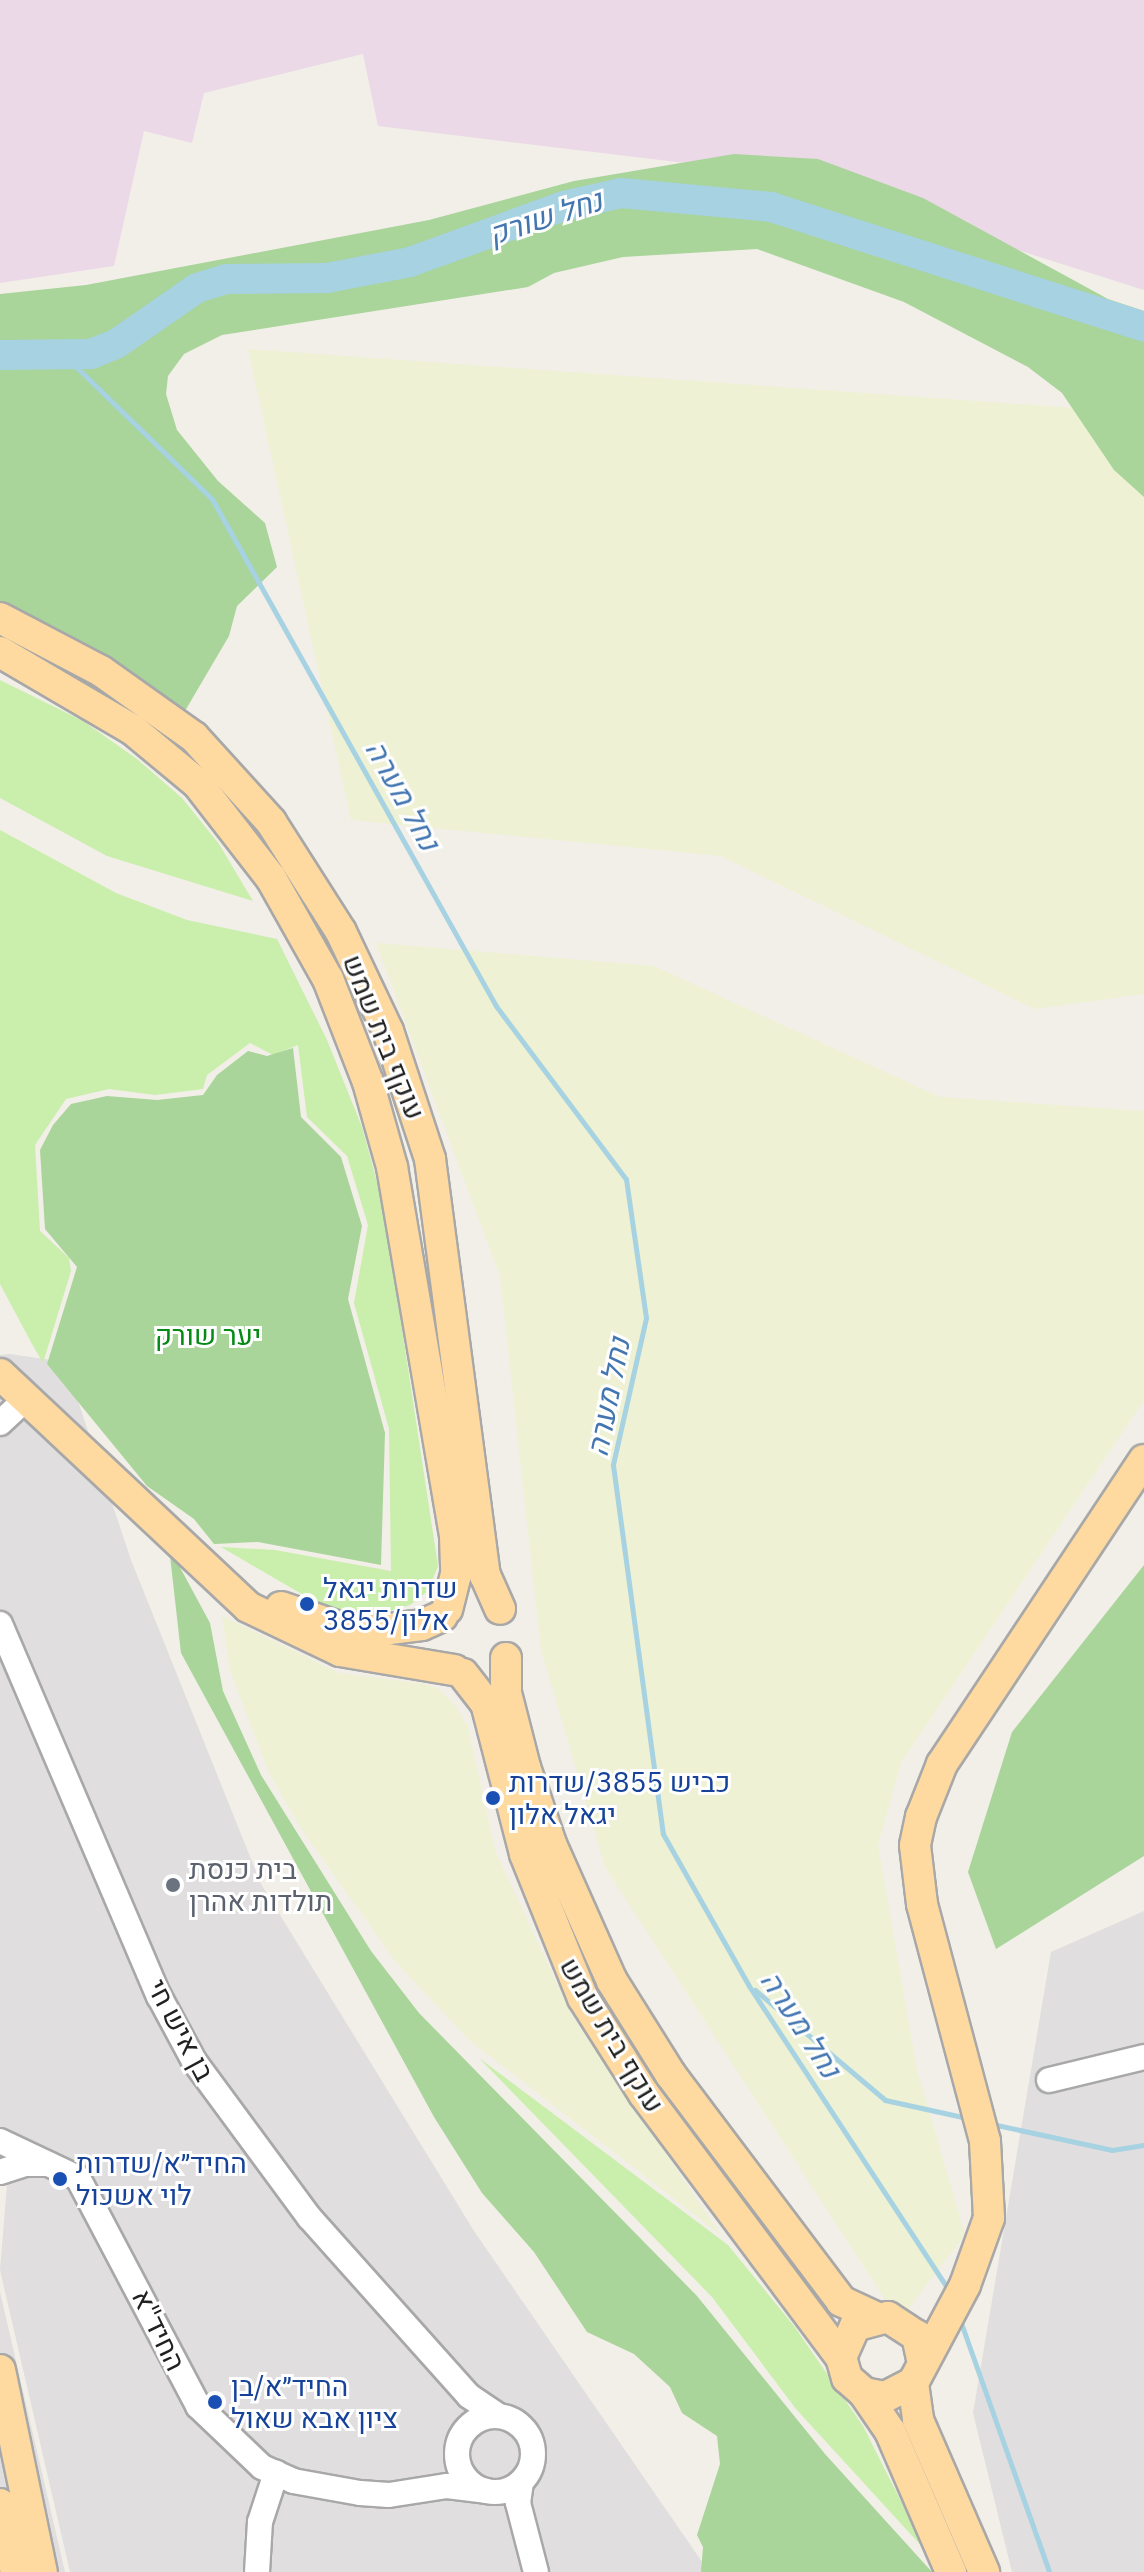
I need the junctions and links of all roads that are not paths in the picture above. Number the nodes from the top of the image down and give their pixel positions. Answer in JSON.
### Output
{"nodes":[{"id":1,"x":0,"y":618,"type":"edge"},
{"id":2,"x":0,"y":652,"type":"edge"},
{"id":3,"x":0,"y":1374,"type":"edge"},
{"id":4,"x":25,"y":1400,"type":"junction"},
{"id":5,"x":0,"y":1423,"type":"edge"},
{"id":6,"x":1144,"y":1460,"type":"edge"},
{"id":7,"x":173,"y":1536,"type":"junction"},
{"id":8,"x":500,"y":1609,"type":"junction"},
{"id":9,"x":444,"y":1612,"type":"junction"},
{"id":10,"x":0,"y":1624,"type":"edge"},
{"id":11,"x":506,"y":1658,"type":"junction"},
{"id":12,"x":459,"y":1672,"type":"junction"},
{"id":13,"x":1144,"y":2057,"type":"edge"},
{"id":14,"x":1049,"y":2080,"type":"dead end"},
{"id":15,"x":0,"y":2141,"type":"edge"},
{"id":16,"x":64,"y":2169,"type":"junction"},
{"id":17,"x":0,"y":2172,"type":"edge"},
{"id":18,"x":965,"y":2285,"type":"junction"},
{"id":19,"x":888,"y":2319,"type":"junction"},
{"id":20,"x":841,"y":2357,"type":"junction"},
{"id":21,"x":0,"y":2370,"type":"edge"},
{"id":22,"x":918,"y":2371,"type":"junction"},
{"id":23,"x":453,"y":2379,"type":"junction"},
{"id":24,"x":864,"y":2393,"type":"junction"},
{"id":25,"x":497,"y":2415,"type":"junction"},
{"id":26,"x":459,"y":2442,"type":"junction"},
{"id":27,"x":276,"y":2473,"type":"junction"},
{"id":28,"x":422,"y":2489,"type":"junction"},
{"id":29,"x":502,"y":2489,"type":"junction"},
{"id":30,"x":0,"y":2504,"type":"edge"},
{"id":31,"x":16,"y":2572,"type":"edge"},
{"id":32,"x":42,"y":2572,"type":"edge"},
{"id":33,"x":257,"y":2572,"type":"edge"},
{"id":34,"x":536,"y":2572,"type":"edge"},
{"id":35,"x":951,"y":2572,"type":"edge"},
{"id":36,"x":984,"y":2572,"type":"edge"}],
"edges":[{"from":1,"to":8,"type":"main road","name":"עוקף בית שמש"},
{"from":2,"to":9,"type":"main road","name":"עוקף בית שמש"},
{"from":3,"to":4,"type":"main road"},
{"from":4,"to":5,"type":"street"},
{"from":4,"to":7,"type":"main road"},
{"from":6,"to":18,"type":"main road"},
{"from":7,"to":9,"type":"main road"},
{"from":7,"to":12,"type":"main road"},
{"from":8,"to":9,"type":"main road"},
{"from":8,"to":11,"type":"main road"},
{"from":9,"to":12,"type":"main road"},
{"from":10,"to":23,"type":"street","name":"בן איש חי"},
{"from":11,"to":12,"type":"main road"},
{"from":11,"to":19,"type":"main road","name":"עוקף בית שמש"},
{"from":12,"to":20,"type":"main road","name":"עוקף בית שמש"},
{"from":13,"to":14,"type":"street"},
{"from":15,"to":16,"type":"street","name":"החיד\"א"},
{"from":16,"to":17,"type":"street"},
{"from":16,"to":27,"type":"street","name":"החיד\"א"},
{"from":18,"to":19,"type":"main road"},
{"from":18,"to":22,"type":"main road"},
{"from":19,"to":20,"type":"main road"},
{"from":19,"to":22,"type":"main road"},
{"from":20,"to":24,"type":"main road"},
{"from":21,"to":32,"type":"main road"},
{"from":22,"to":24,"type":"main road"},
{"from":22,"to":36,"type":"main road"},
{"from":23,"to":25,"type":"street","name":"בן איש חי"},
{"from":23,"to":26,"type":"street","name":"בן איש חי"},
{"from":24,"to":35,"type":"main road"},
{"from":25,"to":26,"type":"street"},
{"from":25,"to":29,"type":"street"},
{"from":26,"to":28,"type":"street"},
{"from":26,"to":29,"type":"street"},
{"from":27,"to":28,"type":"street","name":"החיד\"א"},
{"from":27,"to":33,"type":"street"},
{"from":28,"to":29,"type":"street","name":"החיד\"א"},
{"from":29,"to":34,"type":"street"},
{"from":30,"to":31,"type":"main road"}]}
